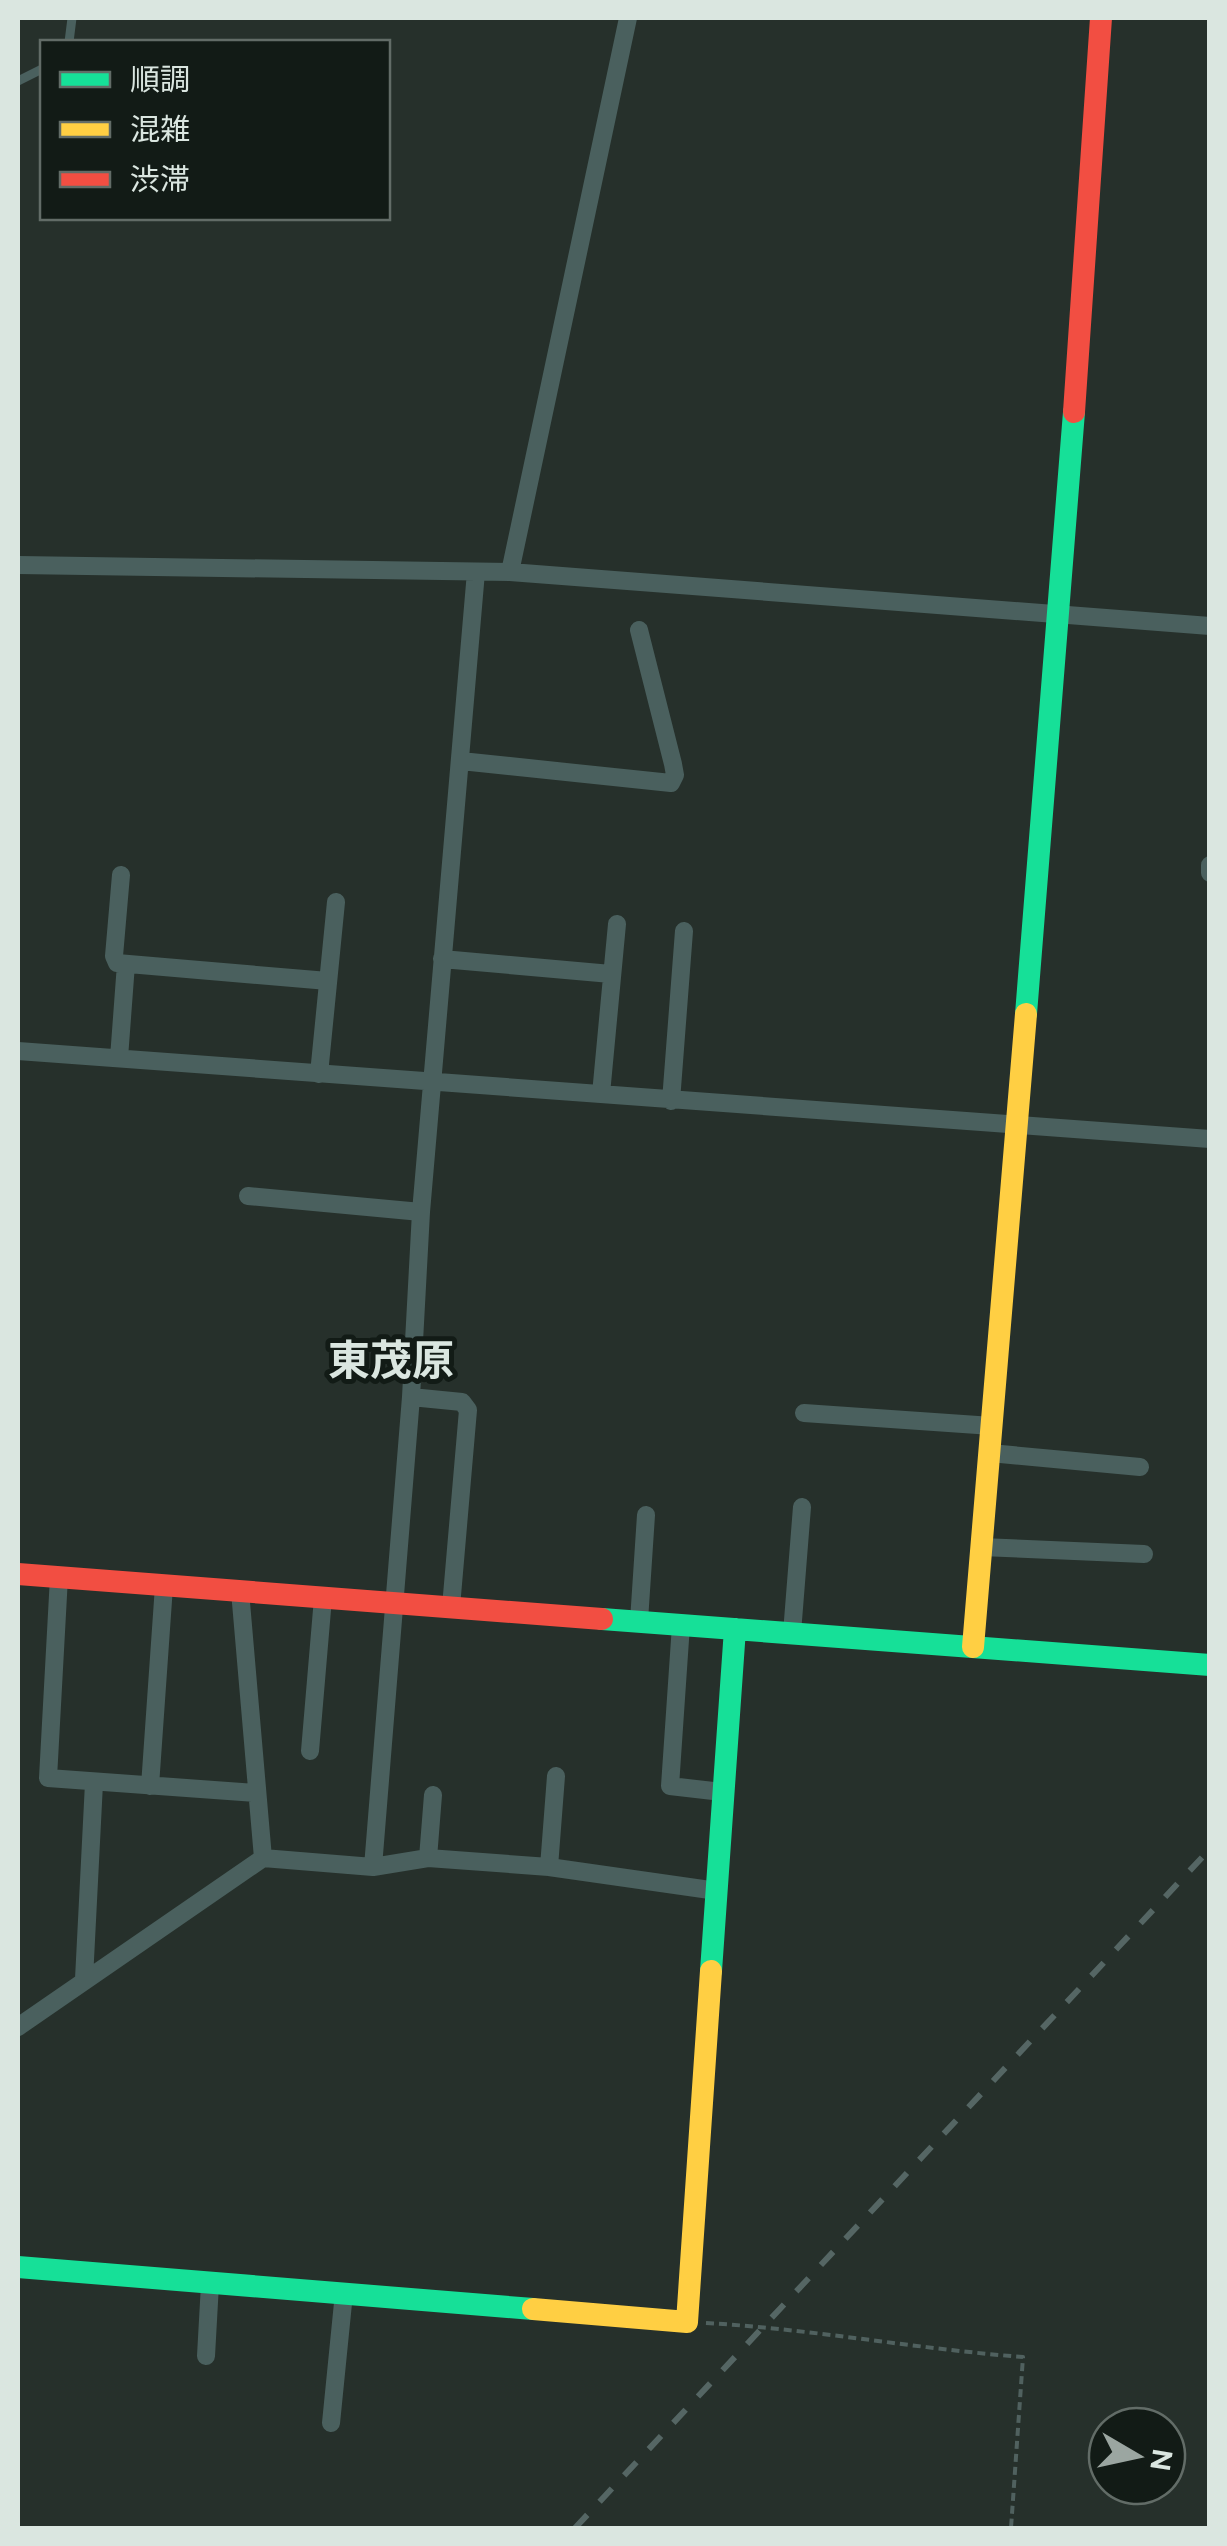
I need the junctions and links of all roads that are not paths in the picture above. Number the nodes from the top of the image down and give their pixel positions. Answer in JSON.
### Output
{"nodes":[{"id":1,"x":628,"y":18,"type":"edge"},
{"id":2,"x":1101,"y":18,"type":"edge"},
{"id":3,"x":40,"y":69,"type":"edge"},
{"id":4,"x":18,"y":81,"type":"edge"},
{"id":5,"x":18,"y":565,"type":"edge"},
{"id":6,"x":476,"y":572,"type":"junction"},
{"id":7,"x":510,"y":572,"type":"junction"},
{"id":8,"x":1060,"y":614,"type":"junction"},
{"id":9,"x":1210,"y":626,"type":"edge"},
{"id":10,"x":639,"y":630,"type":"dead end"},
{"id":11,"x":461,"y":761,"type":"junction"},
{"id":12,"x":121,"y":875,"type":"dead end"},
{"id":13,"x":336,"y":902,"type":"dead end"},
{"id":14,"x":618,"y":924,"type":"dead end"},
{"id":15,"x":684,"y":931,"type":"dead end"},
{"id":16,"x":442,"y":959,"type":"junction"},
{"id":17,"x":126,"y":964,"type":"junction"},
{"id":18,"x":611,"y":974,"type":"junction"},
{"id":19,"x":328,"y":981,"type":"junction"},
{"id":20,"x":18,"y":1051,"type":"edge"},
{"id":21,"x":119,"y":1058,"type":"junction"},
{"id":22,"x":319,"y":1074,"type":"junction"},
{"id":23,"x":432,"y":1084,"type":"junction"},
{"id":24,"x":601,"y":1094,"type":"junction"},
{"id":25,"x":671,"y":1101,"type":"junction"},
{"id":26,"x":1014,"y":1126,"type":"junction"},
{"id":27,"x":1210,"y":1138,"type":"edge"},
{"id":28,"x":248,"y":1196,"type":"dead end"},
{"id":29,"x":421,"y":1212,"type":"junction"},
{"id":30,"x":412,"y":1397,"type":"junction"},
{"id":31,"x":804,"y":1413,"type":"dead end"},
{"id":32,"x":992,"y":1426,"type":"junction"},
{"id":33,"x":990,"y":1453,"type":"junction"},
{"id":34,"x":1140,"y":1467,"type":"dead end"},
{"id":35,"x":802,"y":1507,"type":"dead end"},
{"id":36,"x":646,"y":1516,"type":"dead end"},
{"id":37,"x":981,"y":1547,"type":"junction"},
{"id":38,"x":1144,"y":1554,"type":"dead end"},
{"id":39,"x":18,"y":1574,"type":"edge"},
{"id":40,"x":59,"y":1578,"type":"junction"},
{"id":41,"x":164,"y":1586,"type":"junction"},
{"id":42,"x":240,"y":1591,"type":"junction"},
{"id":43,"x":324,"y":1598,"type":"junction"},
{"id":44,"x":392,"y":1603,"type":"junction"},
{"id":45,"x":451,"y":1607,"type":"junction"},
{"id":46,"x":639,"y":1622,"type":"junction"},
{"id":47,"x":681,"y":1624,"type":"junction"},
{"id":48,"x":735,"y":1629,"type":"junction"},
{"id":49,"x":792,"y":1633,"type":"junction"},
{"id":50,"x":973,"y":1647,"type":"junction"},
{"id":51,"x":1210,"y":1665,"type":"edge"},
{"id":52,"x":310,"y":1751,"type":"dead end"},
{"id":53,"x":556,"y":1776,"type":"dead end"},
{"id":54,"x":94,"y":1782,"type":"junction"},
{"id":55,"x":150,"y":1786,"type":"junction"},
{"id":56,"x":722,"y":1792,"type":"junction"},
{"id":57,"x":256,"y":1793,"type":"junction"},
{"id":58,"x":433,"y":1796,"type":"dead end"},
{"id":59,"x":263,"y":1858,"type":"junction"},
{"id":60,"x":428,"y":1858,"type":"junction"},
{"id":61,"x":373,"y":1867,"type":"junction"},
{"id":62,"x":549,"y":1867,"type":"junction"},
{"id":63,"x":717,"y":1892,"type":"junction"},
{"id":64,"x":84,"y":1979,"type":"junction"},
{"id":65,"x":18,"y":2027,"type":"edge"},
{"id":66,"x":18,"y":2268,"type":"edge"},
{"id":67,"x":210,"y":2284,"type":"junction"},
{"id":68,"x":344,"y":2293,"type":"junction"},
{"id":69,"x":206,"y":2356,"type":"dead end"},
{"id":70,"x":331,"y":2423,"type":"dead end"}],
"edges":[{"from":1,"to":7,"type":"street"},
{"from":2,"to":8,"type":"street"},
{"from":3,"to":4,"type":"lane"},
{"from":5,"to":6,"type":"street"},
{"from":6,"to":7,"type":"street"},
{"from":6,"to":11,"type":"street"},
{"from":7,"to":8,"type":"street"},
{"from":8,"to":9,"type":"street"},
{"from":8,"to":26,"type":"street"},
{"from":10,"to":11,"type":"street"},
{"from":11,"to":16,"type":"street"},
{"from":12,"to":17,"type":"street"},
{"from":13,"to":19,"type":"street"},
{"from":14,"to":18,"type":"street"},
{"from":15,"to":25,"type":"street"},
{"from":16,"to":18,"type":"street"},
{"from":16,"to":23,"type":"street"},
{"from":17,"to":19,"type":"street"},
{"from":17,"to":21,"type":"street"},
{"from":18,"to":24,"type":"street"},
{"from":19,"to":22,"type":"street"},
{"from":20,"to":21,"type":"street"},
{"from":21,"to":22,"type":"street"},
{"from":22,"to":23,"type":"street"},
{"from":23,"to":24,"type":"street"},
{"from":23,"to":29,"type":"street"},
{"from":24,"to":25,"type":"street"},
{"from":25,"to":26,"type":"street"},
{"from":26,"to":27,"type":"street"},
{"from":26,"to":32,"type":"street"},
{"from":28,"to":29,"type":"street"},
{"from":29,"to":30,"type":"street"},
{"from":30,"to":44,"type":"street"},
{"from":30,"to":45,"type":"street"},
{"from":31,"to":32,"type":"street"},
{"from":32,"to":33,"type":"street"},
{"from":33,"to":34,"type":"street"},
{"from":33,"to":37,"type":"street"},
{"from":35,"to":49,"type":"street"},
{"from":36,"to":46,"type":"street"},
{"from":37,"to":38,"type":"street"},
{"from":37,"to":50,"type":"street"},
{"from":39,"to":40,"type":"street"},
{"from":40,"to":41,"type":"street"},
{"from":40,"to":54,"type":"street"},
{"from":41,"to":42,"type":"street"},
{"from":41,"to":55,"type":"street"},
{"from":42,"to":43,"type":"street"},
{"from":42,"to":57,"type":"street"},
{"from":43,"to":44,"type":"street"},
{"from":43,"to":52,"type":"street"},
{"from":44,"to":45,"type":"street"},
{"from":44,"to":61,"type":"street"},
{"from":45,"to":46,"type":"street"},
{"from":46,"to":47,"type":"street"},
{"from":47,"to":48,"type":"street"},
{"from":47,"to":56,"type":"street"},
{"from":48,"to":49,"type":"street"},
{"from":48,"to":56,"type":"street"},
{"from":49,"to":50,"type":"street"},
{"from":50,"to":51,"type":"street"},
{"from":53,"to":62,"type":"street"},
{"from":54,"to":55,"type":"street"},
{"from":54,"to":64,"type":"street"},
{"from":55,"to":57,"type":"street"},
{"from":56,"to":63,"type":"street"},
{"from":57,"to":59,"type":"street"},
{"from":58,"to":60,"type":"street"},
{"from":59,"to":61,"type":"street"},
{"from":59,"to":64,"type":"street"},
{"from":60,"to":61,"type":"street"},
{"from":60,"to":62,"type":"street"},
{"from":62,"to":63,"type":"street"},
{"from":63,"to":68,"type":"street"},
{"from":64,"to":65,"type":"street"},
{"from":66,"to":67,"type":"street"},
{"from":67,"to":68,"type":"street"},
{"from":67,"to":69,"type":"street"},
{"from":68,"to":70,"type":"street"}]}
